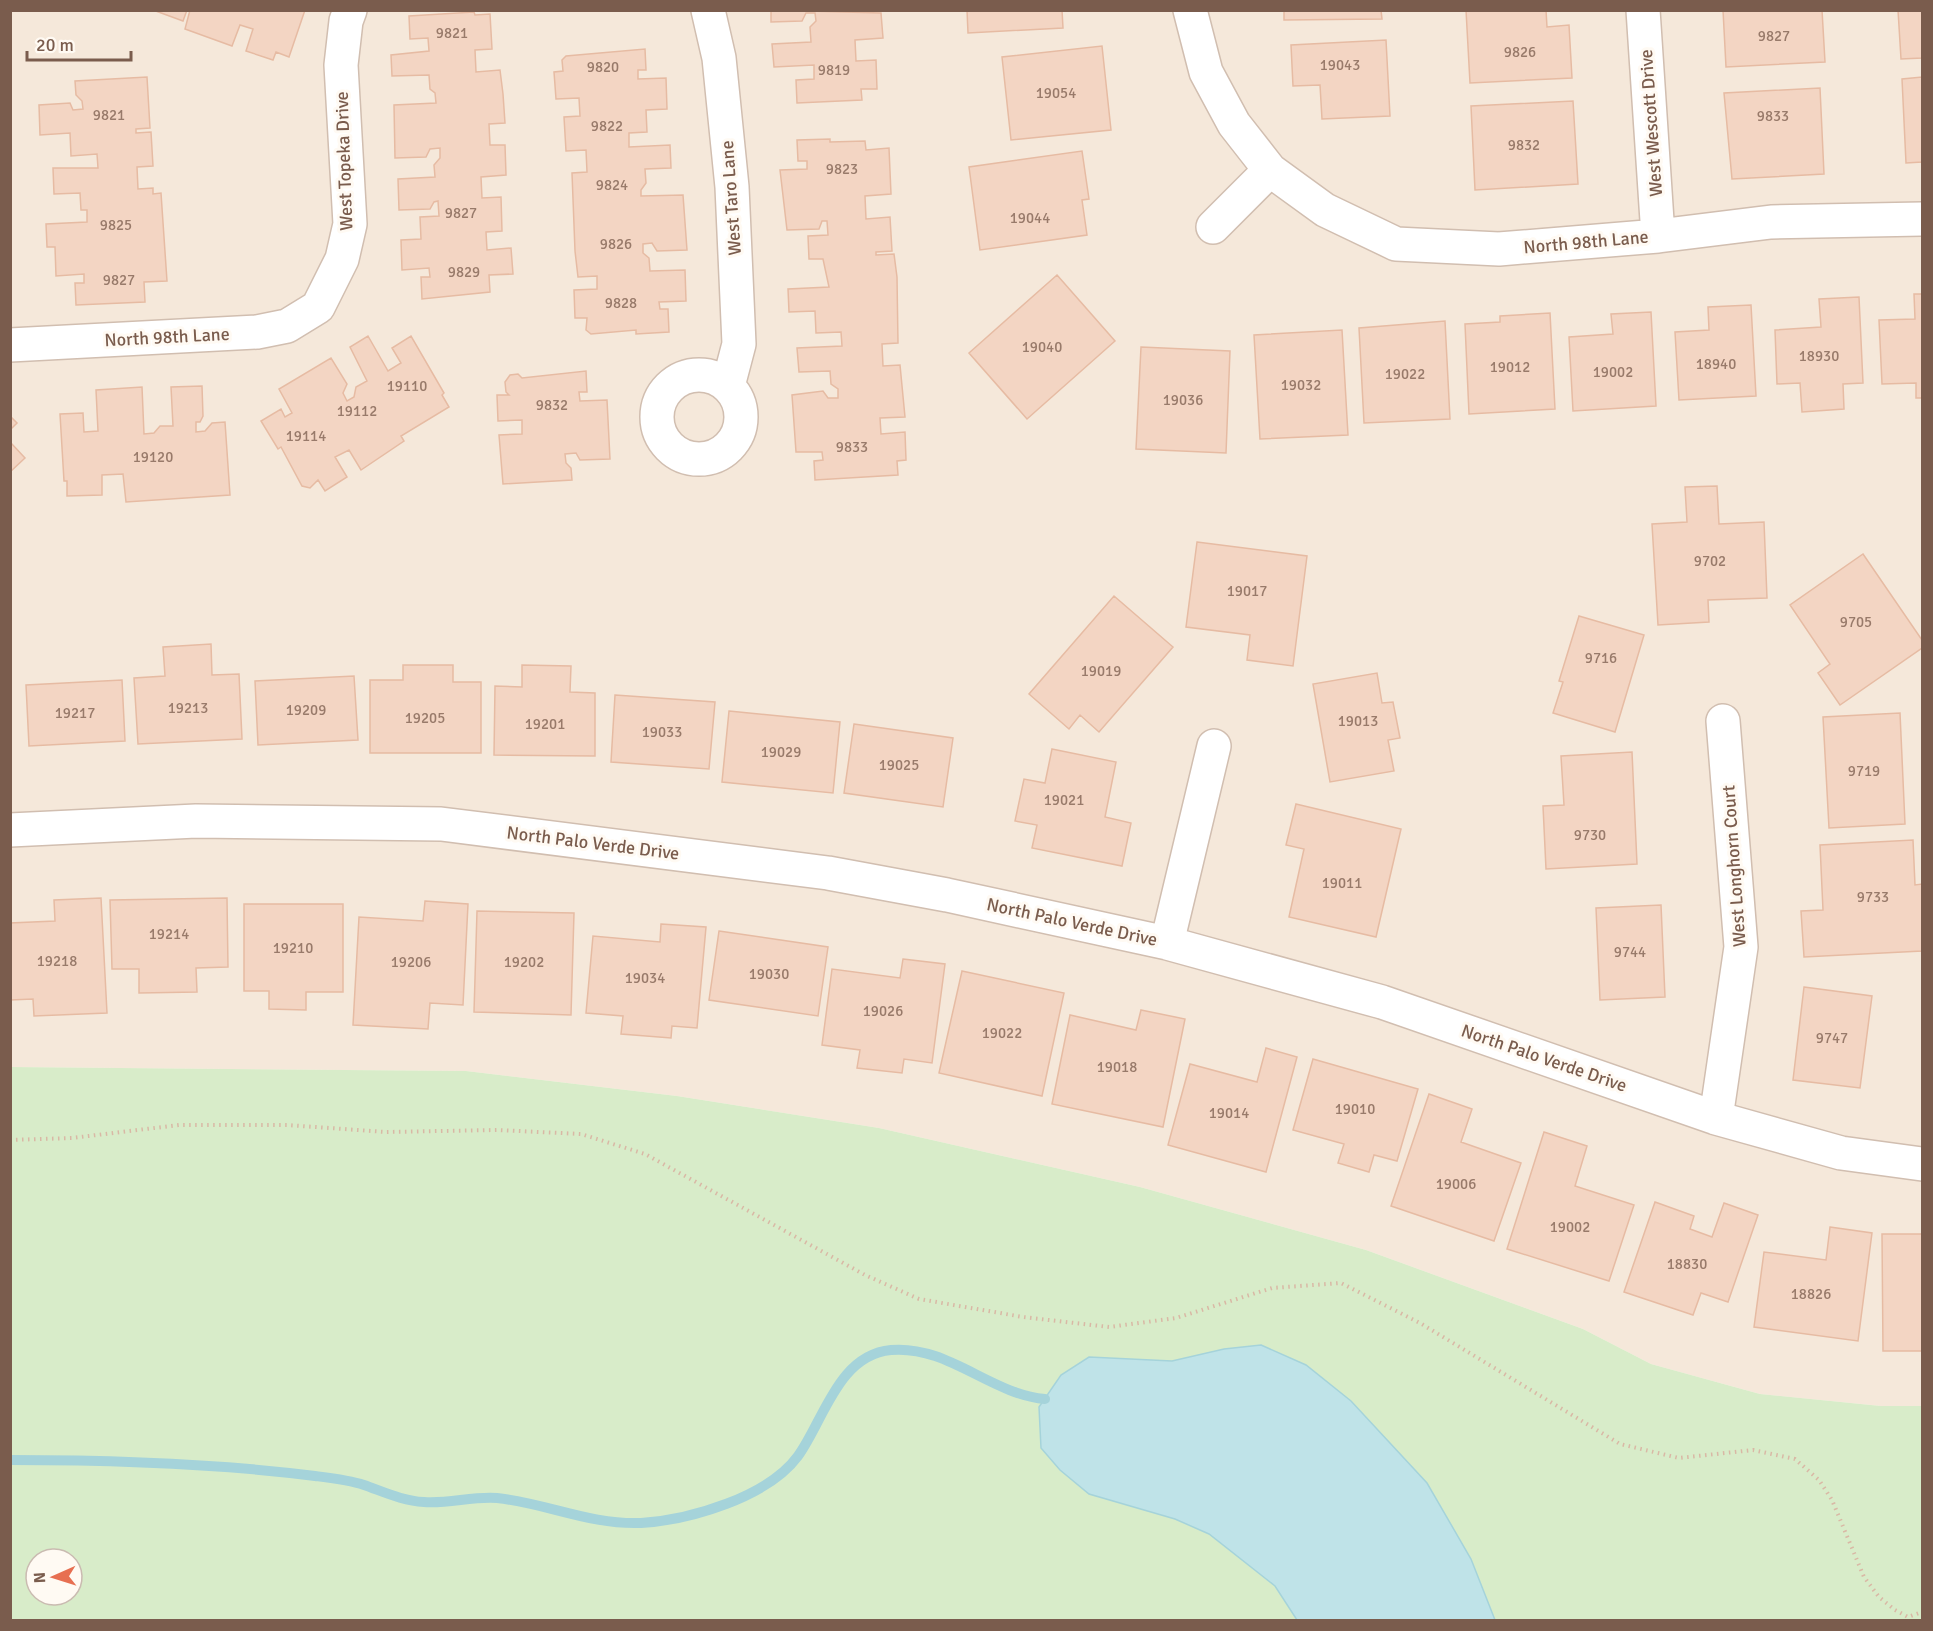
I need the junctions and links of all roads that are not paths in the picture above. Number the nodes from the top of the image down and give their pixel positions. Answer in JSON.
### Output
{"nodes":[{"id":1,"x":350,"y":10,"type":"edge"},
{"id":2,"x":708,"y":10,"type":"edge"},
{"id":3,"x":1190,"y":10,"type":"edge"},
{"id":4,"x":1643,"y":10,"type":"edge"},
{"id":5,"x":1270,"y":170,"type":"junction"},
{"id":6,"x":1923,"y":219,"type":"edge"},
{"id":7,"x":1212,"y":227,"type":"dead end"},
{"id":8,"x":1658,"y":236,"type":"junction"},
{"id":9,"x":318,"y":307,"type":"joint"},
{"id":10,"x":10,"y":345,"type":"edge"},
{"id":11,"x":728,"y":387,"type":"dead end"},
{"id":12,"x":1723,"y":721,"type":"dead end"},
{"id":13,"x":1214,"y":746,"type":"dead end"},
{"id":14,"x":10,"y":830,"type":"edge"},
{"id":15,"x":1167,"y":943,"type":"junction"},
{"id":16,"x":1716,"y":1118,"type":"junction"},
{"id":17,"x":1923,"y":1164,"type":"edge"}],
"edges":[{"from":1,"to":9,"type":"street","name":"West Topeka Drive"},
{"from":2,"to":11,"type":"street","name":"West Taro Lane"},
{"from":3,"to":5,"type":"street","name":"North 98th Lane"},
{"from":4,"to":8,"type":"street","name":"West Wescott Drive"},
{"from":5,"to":7,"type":"street"},
{"from":5,"to":8,"type":"street","name":"North 98th Lane"},
{"from":6,"to":8,"type":"street","name":"North 98th Lane"},
{"from":9,"to":10,"type":"street","name":"North 98th Lane"},
{"from":12,"to":16,"type":"street","name":"West Longhorn Court"},
{"from":13,"to":15,"type":"street","name":"North Palo Verde Drive"},
{"from":14,"to":15,"type":"street","name":"North Palo Verde Drive"},
{"from":15,"to":16,"type":"street","name":"North Palo Verde Drive"},
{"from":16,"to":17,"type":"street","name":"North Palo Verde Drive"}]}
